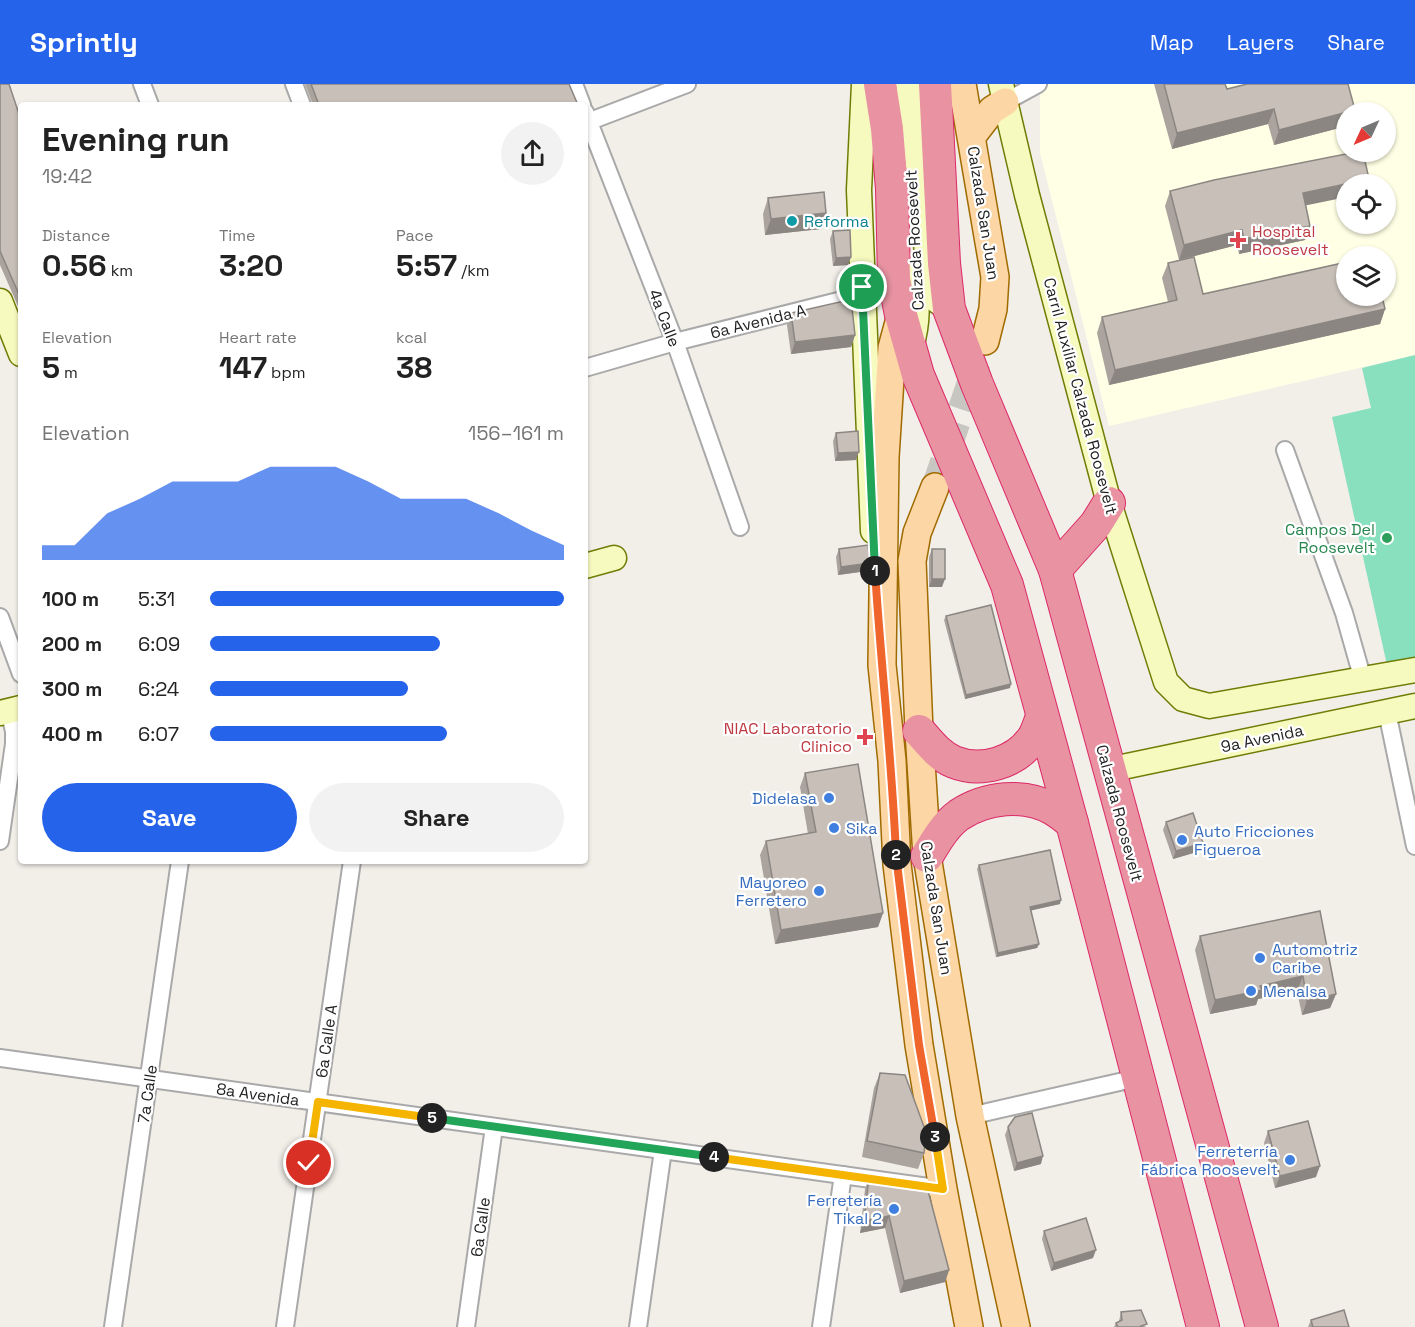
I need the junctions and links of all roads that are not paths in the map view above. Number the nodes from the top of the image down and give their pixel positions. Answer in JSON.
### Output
{"nodes":[{"id":1,"x":142,"y":84,"type":"edge"},
{"id":2,"x":294,"y":84,"type":"edge"},
{"id":3,"x":574,"y":84,"type":"edge"},
{"id":4,"x":687,"y":84,"type":"edge"},
{"id":5,"x":864,"y":84,"type":"edge"},
{"id":6,"x":880,"y":84,"type":"edge"},
{"id":7,"x":908,"y":84,"type":"edge"},
{"id":8,"x":935,"y":84,"type":"edge"},
{"id":9,"x":962,"y":84,"type":"edge"},
{"id":10,"x":1038,"y":84,"type":"edge"},
{"id":11,"x":1003,"y":93,"type":"edge"},
{"id":12,"x":149,"y":102,"type":"edge"},
{"id":13,"x":301,"y":102,"type":"edge"},
{"id":14,"x":581,"y":102,"type":"edge"},
{"id":15,"x":911,"y":117,"type":"junction"},
{"id":16,"x":588,"y":118,"type":"edge"},
{"id":17,"x":588,"y":124,"type":"edge"},
{"id":18,"x":972,"y":136,"type":"junction"},
{"id":19,"x":862,"y":295,"type":"junction"},
{"id":20,"x":0,"y":301,"type":"edge"},
{"id":21,"x":949,"y":309,"type":"junction"},
{"id":22,"x":901,"y":315,"type":"junction"},
{"id":23,"x":985,"y":341,"type":"tunnel mouth"},
{"id":24,"x":675,"y":342,"type":"junction"},
{"id":25,"x":15,"y":348,"type":"edge"},
{"id":26,"x":910,"y":349,"type":"junction"},
{"id":27,"x":588,"y":367,"type":"edge"},
{"id":28,"x":1285,"y":450,"type":"dead end"},
{"id":29,"x":935,"y":487,"type":"tunnel mouth"},
{"id":30,"x":1109,"y":503,"type":"junction"},
{"id":31,"x":740,"y":526,"type":"dead end"},
{"id":32,"x":614,"y":558,"type":"dead end"},
{"id":33,"x":588,"y":565,"type":"edge"},
{"id":34,"x":1055,"y":570,"type":"junction"},
{"id":35,"x":0,"y":617,"type":"edge"},
{"id":36,"x":882,"y":665,"type":"junction"},
{"id":37,"x":18,"y":666,"type":"edge"},
{"id":38,"x":1415,"y":670,"type":"edge"},
{"id":39,"x":1363,"y":680,"type":"junction"},
{"id":40,"x":1415,"y":706,"type":"edge"},
{"id":41,"x":10,"y":710,"type":"edge"},
{"id":42,"x":1387,"y":712,"type":"junction"},
{"id":43,"x":1042,"y":717,"type":"junction"},
{"id":44,"x":919,"y":731,"type":"junction"},
{"id":45,"x":1108,"y":770,"type":"junction"},
{"id":46,"x":1072,"y":823,"type":"junction"},
{"id":47,"x":0,"y":841,"type":"edge"},
{"id":48,"x":1415,"y":846,"type":"edge"},
{"id":49,"x":927,"y":856,"type":"junction"},
{"id":50,"x":180,"y":864,"type":"edge"},
{"id":51,"x":352,"y":864,"type":"edge"},
{"id":52,"x":0,"y":1058,"type":"edge"},
{"id":53,"x":1137,"y":1078,"type":"junction"},
{"id":54,"x":150,"y":1079,"type":"junction"},
{"id":55,"x":318,"y":1102,"type":"junction"},
{"id":56,"x":970,"y":1116,"type":"junction"},
{"id":57,"x":494,"y":1127,"type":"junction"},
{"id":58,"x":663,"y":1150,"type":"junction"},
{"id":59,"x":843,"y":1175,"type":"junction"},
{"id":60,"x":943,"y":1189,"type":"junction"},
{"id":61,"x":113,"y":1327,"type":"edge"},
{"id":62,"x":285,"y":1327,"type":"edge"},
{"id":63,"x":466,"y":1327,"type":"edge"},
{"id":64,"x":638,"y":1327,"type":"edge"},
{"id":65,"x":821,"y":1327,"type":"edge"},
{"id":66,"x":969,"y":1327,"type":"edge"},
{"id":67,"x":1016,"y":1327,"type":"edge"},
{"id":68,"x":1203,"y":1327,"type":"edge"},
{"id":69,"x":1262,"y":1327,"type":"edge"}],
"edges":[{"from":1,"to":12,"type":"street"},
{"from":2,"to":13,"type":"street"},
{"from":3,"to":14,"type":"street"},
{"from":4,"to":16,"type":"street"},
{"from":5,"to":19,"type":"main road"},
{"from":6,"to":22,"type":"highway","name":"Calzada Roosevelt"},
{"from":7,"to":15,"type":"main road"},
{"from":8,"to":21,"type":"highway","name":"Calzada Roosevelt"},
{"from":9,"to":18,"type":"main road","name":"Calzada San Juan"},
{"from":10,"to":11,"type":"street"},
{"from":11,"to":18,"type":"main road"},
{"from":11,"to":30,"type":"main road","name":"Carril Auxiliar Calzada Roosevelt"},
{"from":15,"to":21,"type":"main road","name":"Calzada Roosevelt"},
{"from":15,"to":26,"type":"main road","name":"Calzada Roosevelt"},
{"from":17,"to":24,"type":"street","name":"4a Calle"},
{"from":18,"to":23,"type":"main road","name":"Calzada San Juan"},
{"from":19,"to":24,"type":"street","name":"6a Avenida A"},
{"from":19,"to":36,"type":"main road"},
{"from":20,"to":25,"type":"main road"},
{"from":21,"to":34,"type":"highway","name":"Calzada Roosevelt"},
{"from":22,"to":26,"type":"highway","name":"Calzada Roosevelt"},
{"from":22,"to":36,"type":"main road","name":"Calzada San Juan"},
{"from":24,"to":27,"type":"street","name":"6a Avenida A"},
{"from":24,"to":31,"type":"street","name":"4a Calle"},
{"from":26,"to":43,"type":"highway","name":"Calzada Roosevelt"},
{"from":28,"to":39,"type":"street"},
{"from":29,"to":44,"type":"main road","name":"Calzada San Juan"},
{"from":30,"to":34,"type":"highway"},
{"from":30,"to":39,"type":"main road","name":"Carril Auxiliar Calzada Roosevelt"},
{"from":32,"to":33,"type":"main road"},
{"from":34,"to":45,"type":"highway","name":"Calzada Roosevelt"},
{"from":35,"to":37,"type":"street"},
{"from":36,"to":60,"type":"main road","name":"Calzada San Juan"},
{"from":38,"to":39,"type":"main road"},
{"from":40,"to":42,"type":"main road","name":"9a Avenida"},
{"from":41,"to":47,"type":"street"},
{"from":42,"to":45,"type":"main road","name":"9a Avenida"},
{"from":42,"to":48,"type":"street"},
{"from":43,"to":44,"type":"highway"},
{"from":43,"to":46,"type":"highway","name":"Calzada Roosevelt"},
{"from":44,"to":49,"type":"main road","name":"Calzada San Juan"},
{"from":45,"to":69,"type":"highway","name":"Calzada Roosevelt"},
{"from":46,"to":49,"type":"highway"},
{"from":46,"to":53,"type":"highway","name":"Calzada Roosevelt"},
{"from":49,"to":56,"type":"main road","name":"Calzada San Juan"},
{"from":50,"to":54,"type":"street","name":"7a Calle"},
{"from":51,"to":55,"type":"street","name":"6a Calle A"},
{"from":52,"to":54,"type":"street","name":"8a Avenida"},
{"from":53,"to":56,"type":"street"},
{"from":53,"to":68,"type":"highway","name":"Calzada Roosevelt"},
{"from":54,"to":55,"type":"street","name":"8a Avenida"},
{"from":54,"to":61,"type":"street","name":"7a Calle"},
{"from":55,"to":57,"type":"street","name":"8a Avenida"},
{"from":55,"to":62,"type":"street","name":"6a Calle A"},
{"from":56,"to":67,"type":"main road","name":"Calzada San Juan"},
{"from":57,"to":58,"type":"street","name":"8a Avenida"},
{"from":57,"to":63,"type":"street","name":"6a Calle"},
{"from":58,"to":59,"type":"street","name":"8a Avenida"},
{"from":58,"to":64,"type":"street"},
{"from":59,"to":60,"type":"street","name":"8a Avenida"},
{"from":59,"to":65,"type":"street"},
{"from":60,"to":66,"type":"main road","name":"Calzada San Juan"}]}
